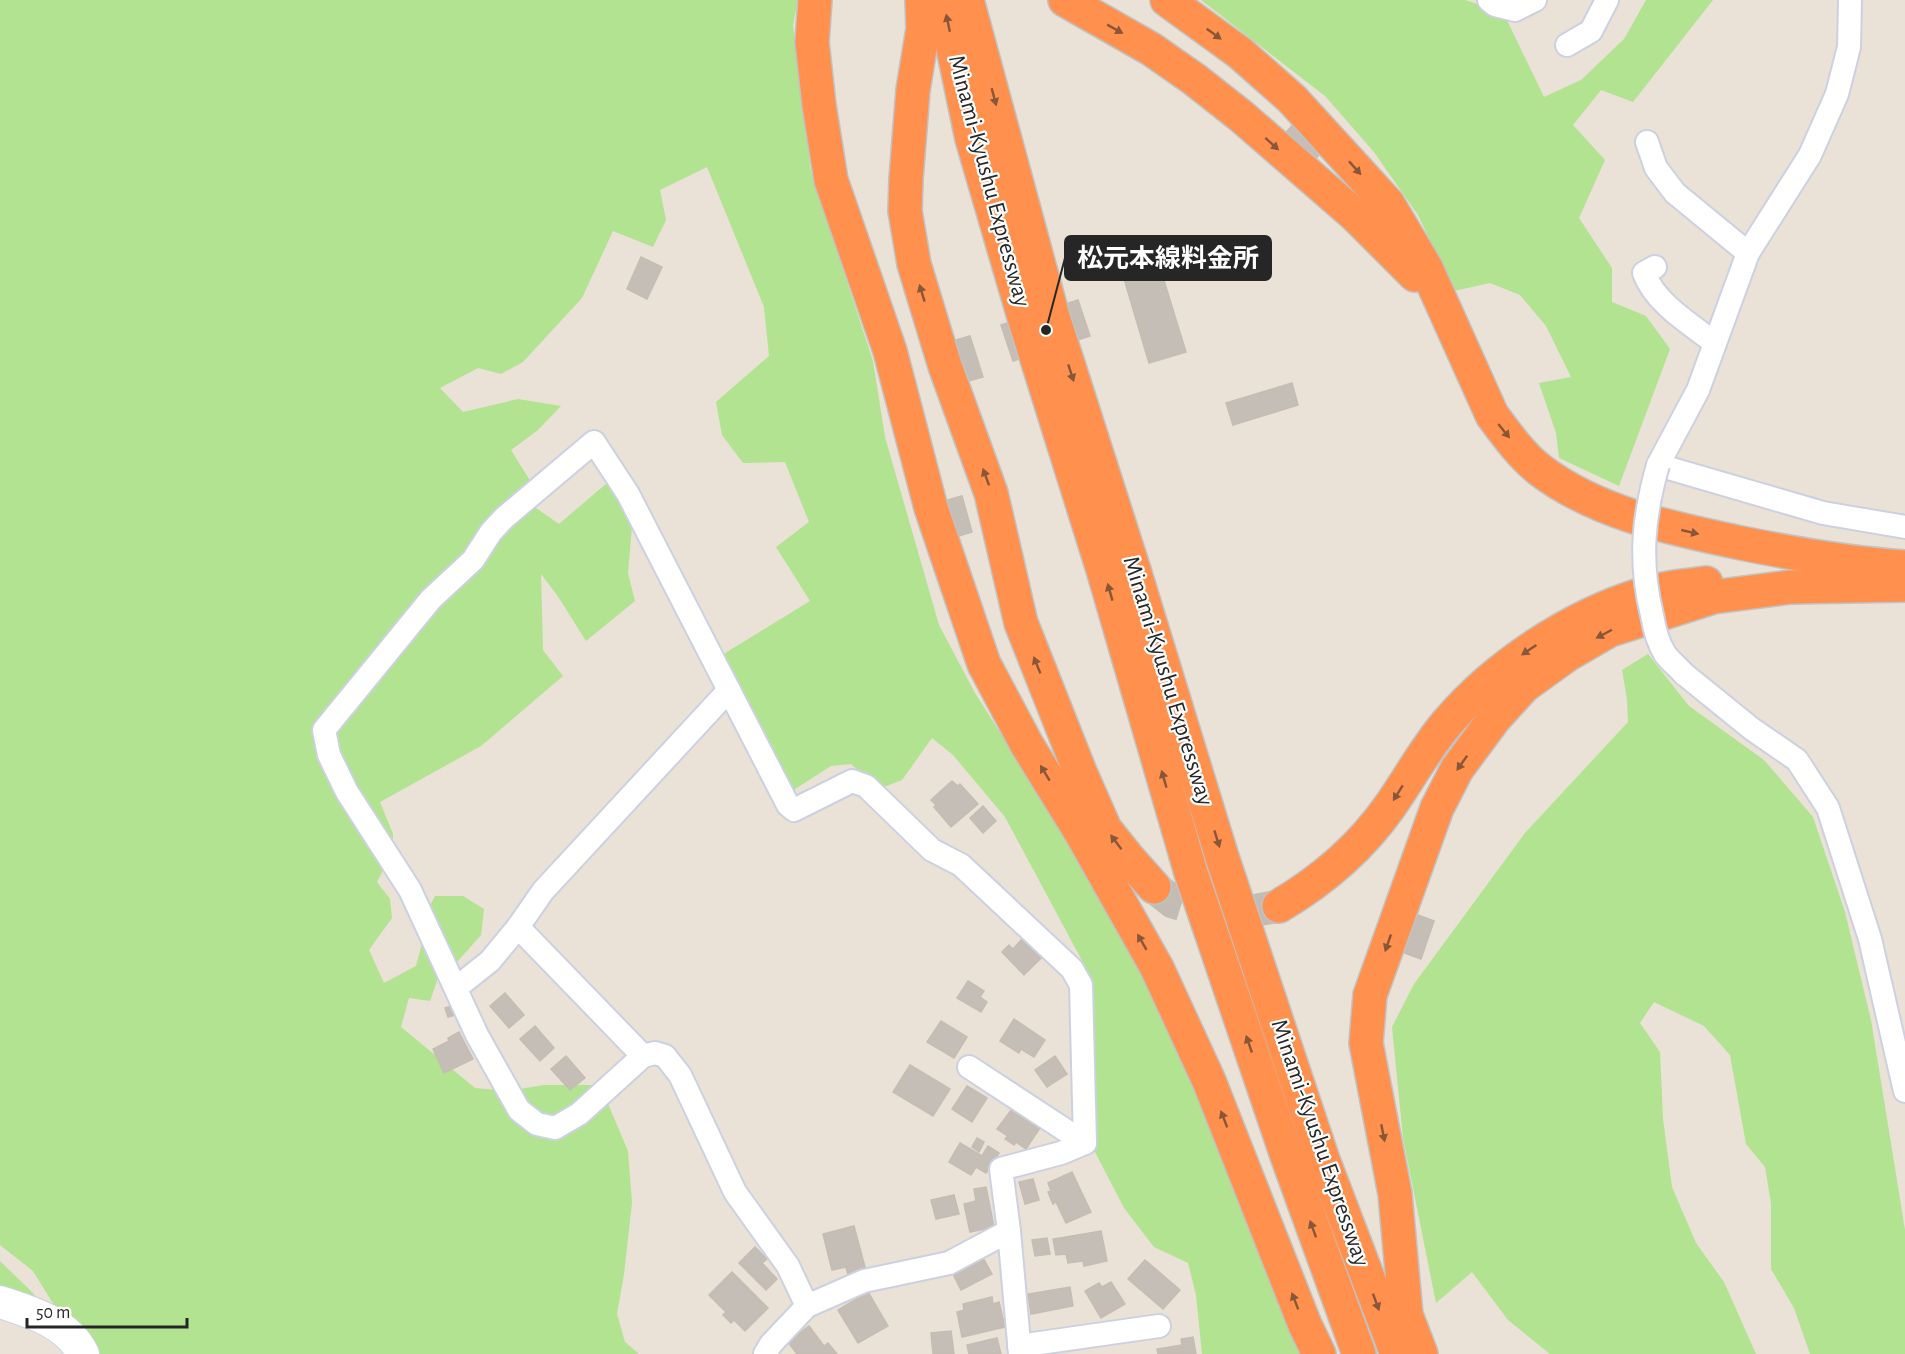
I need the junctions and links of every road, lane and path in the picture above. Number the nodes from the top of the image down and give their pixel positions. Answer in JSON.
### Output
{"nodes":[{"id":1,"x":815,"y":0,"type":"edge"},
{"id":2,"x":922,"y":0,"type":"edge"},
{"id":3,"x":943,"y":0,"type":"edge"},
{"id":4,"x":967,"y":0,"type":"edge"},
{"id":5,"x":1065,"y":0,"type":"edge"},
{"id":6,"x":1167,"y":0,"type":"edge"},
{"id":7,"x":1489,"y":0,"type":"edge"},
{"id":8,"x":1535,"y":0,"type":"edge"},
{"id":9,"x":1607,"y":0,"type":"edge"},
{"id":10,"x":1850,"y":0,"type":"edge"},
{"id":11,"x":1567,"y":45,"type":"dead end"},
{"id":12,"x":1647,"y":142,"type":"dead end"},
{"id":13,"x":1748,"y":253,"type":"junction"},
{"id":14,"x":1655,"y":267,"type":"dead end"},
{"id":15,"x":1715,"y":343,"type":"junction"},
{"id":16,"x":1478,"y":380,"type":"junction"},
{"id":17,"x":1658,"y":465,"type":"junction"},
{"id":18,"x":1905,"y":527,"type":"edge"},
{"id":19,"x":1899,"y":579,"type":"edge"},
{"id":20,"x":729,"y":690,"type":"junction"},
{"id":21,"x":1154,"y":887,"type":"tunnel mouth"},
{"id":22,"x":1278,"y":906,"type":"tunnel mouth"},
{"id":23,"x":518,"y":927,"type":"junction"},
{"id":24,"x":456,"y":988,"type":"junction"},
{"id":25,"x":643,"y":1056,"type":"junction"},
{"id":26,"x":969,"y":1066,"type":"dead end"},
{"id":27,"x":1905,"y":1091,"type":"edge"},
{"id":28,"x":1085,"y":1143,"type":"junction"},
{"id":29,"x":1009,"y":1232,"type":"junction"},
{"id":30,"x":0,"y":1302,"type":"edge"},
{"id":31,"x":807,"y":1306,"type":"junction"},
{"id":32,"x":1159,"y":1326,"type":"dead end"},
{"id":33,"x":1020,"y":1350,"type":"edge"},
{"id":34,"x":83,"y":1354,"type":"edge"},
{"id":35,"x":765,"y":1354,"type":"edge"},
{"id":36,"x":1319,"y":1354,"type":"edge"},
{"id":37,"x":1359,"y":1354,"type":"edge"},
{"id":38,"x":1397,"y":1354,"type":"edge"},
{"id":39,"x":1421,"y":1354,"type":"edge"}],
"edges":[{"from":36,"to":1,"type":"highway","one_way":true},
{"from":21,"to":2,"type":"highway","one_way":true},
{"from":37,"to":3,"type":"highway","name":"Minami-Kyushu Expressway","one_way":true},
{"from":4,"to":38,"type":"highway","name":"Minami-Kyushu Expressway","one_way":true},
{"from":5,"to":16,"type":"highway","one_way":true},
{"from":6,"to":16,"type":"highway","one_way":true},
{"from":7,"to":8,"type":"street"},
{"from":9,"to":11,"type":"street"},
{"from":10,"to":13,"type":"street"},
{"from":12,"to":13,"type":"street"},
{"from":13,"to":15,"type":"street"},
{"from":14,"to":15,"type":"street"},
{"from":15,"to":17,"type":"street"},
{"from":16,"to":19,"type":"highway","one_way":true},
{"from":17,"to":18,"type":"street"},
{"from":17,"to":27,"type":"street","bridge":true},
{"from":19,"to":22,"type":"highway","one_way":true},
{"from":19,"to":39,"type":"highway","one_way":true},
{"from":20,"to":23,"type":"street"},
{"from":20,"to":24,"type":"street"},
{"from":20,"to":28,"type":"street"},
{"from":23,"to":24,"type":"street"},
{"from":23,"to":25,"type":"street"},
{"from":24,"to":25,"type":"street"},
{"from":25,"to":31,"type":"street"},
{"from":26,"to":28,"type":"street"},
{"from":28,"to":29,"type":"street"},
{"from":29,"to":31,"type":"street"},
{"from":29,"to":33,"type":"street"},
{"from":30,"to":34,"type":"street"},
{"from":31,"to":35,"type":"street"},
{"from":32,"to":33,"type":"street"}]}
